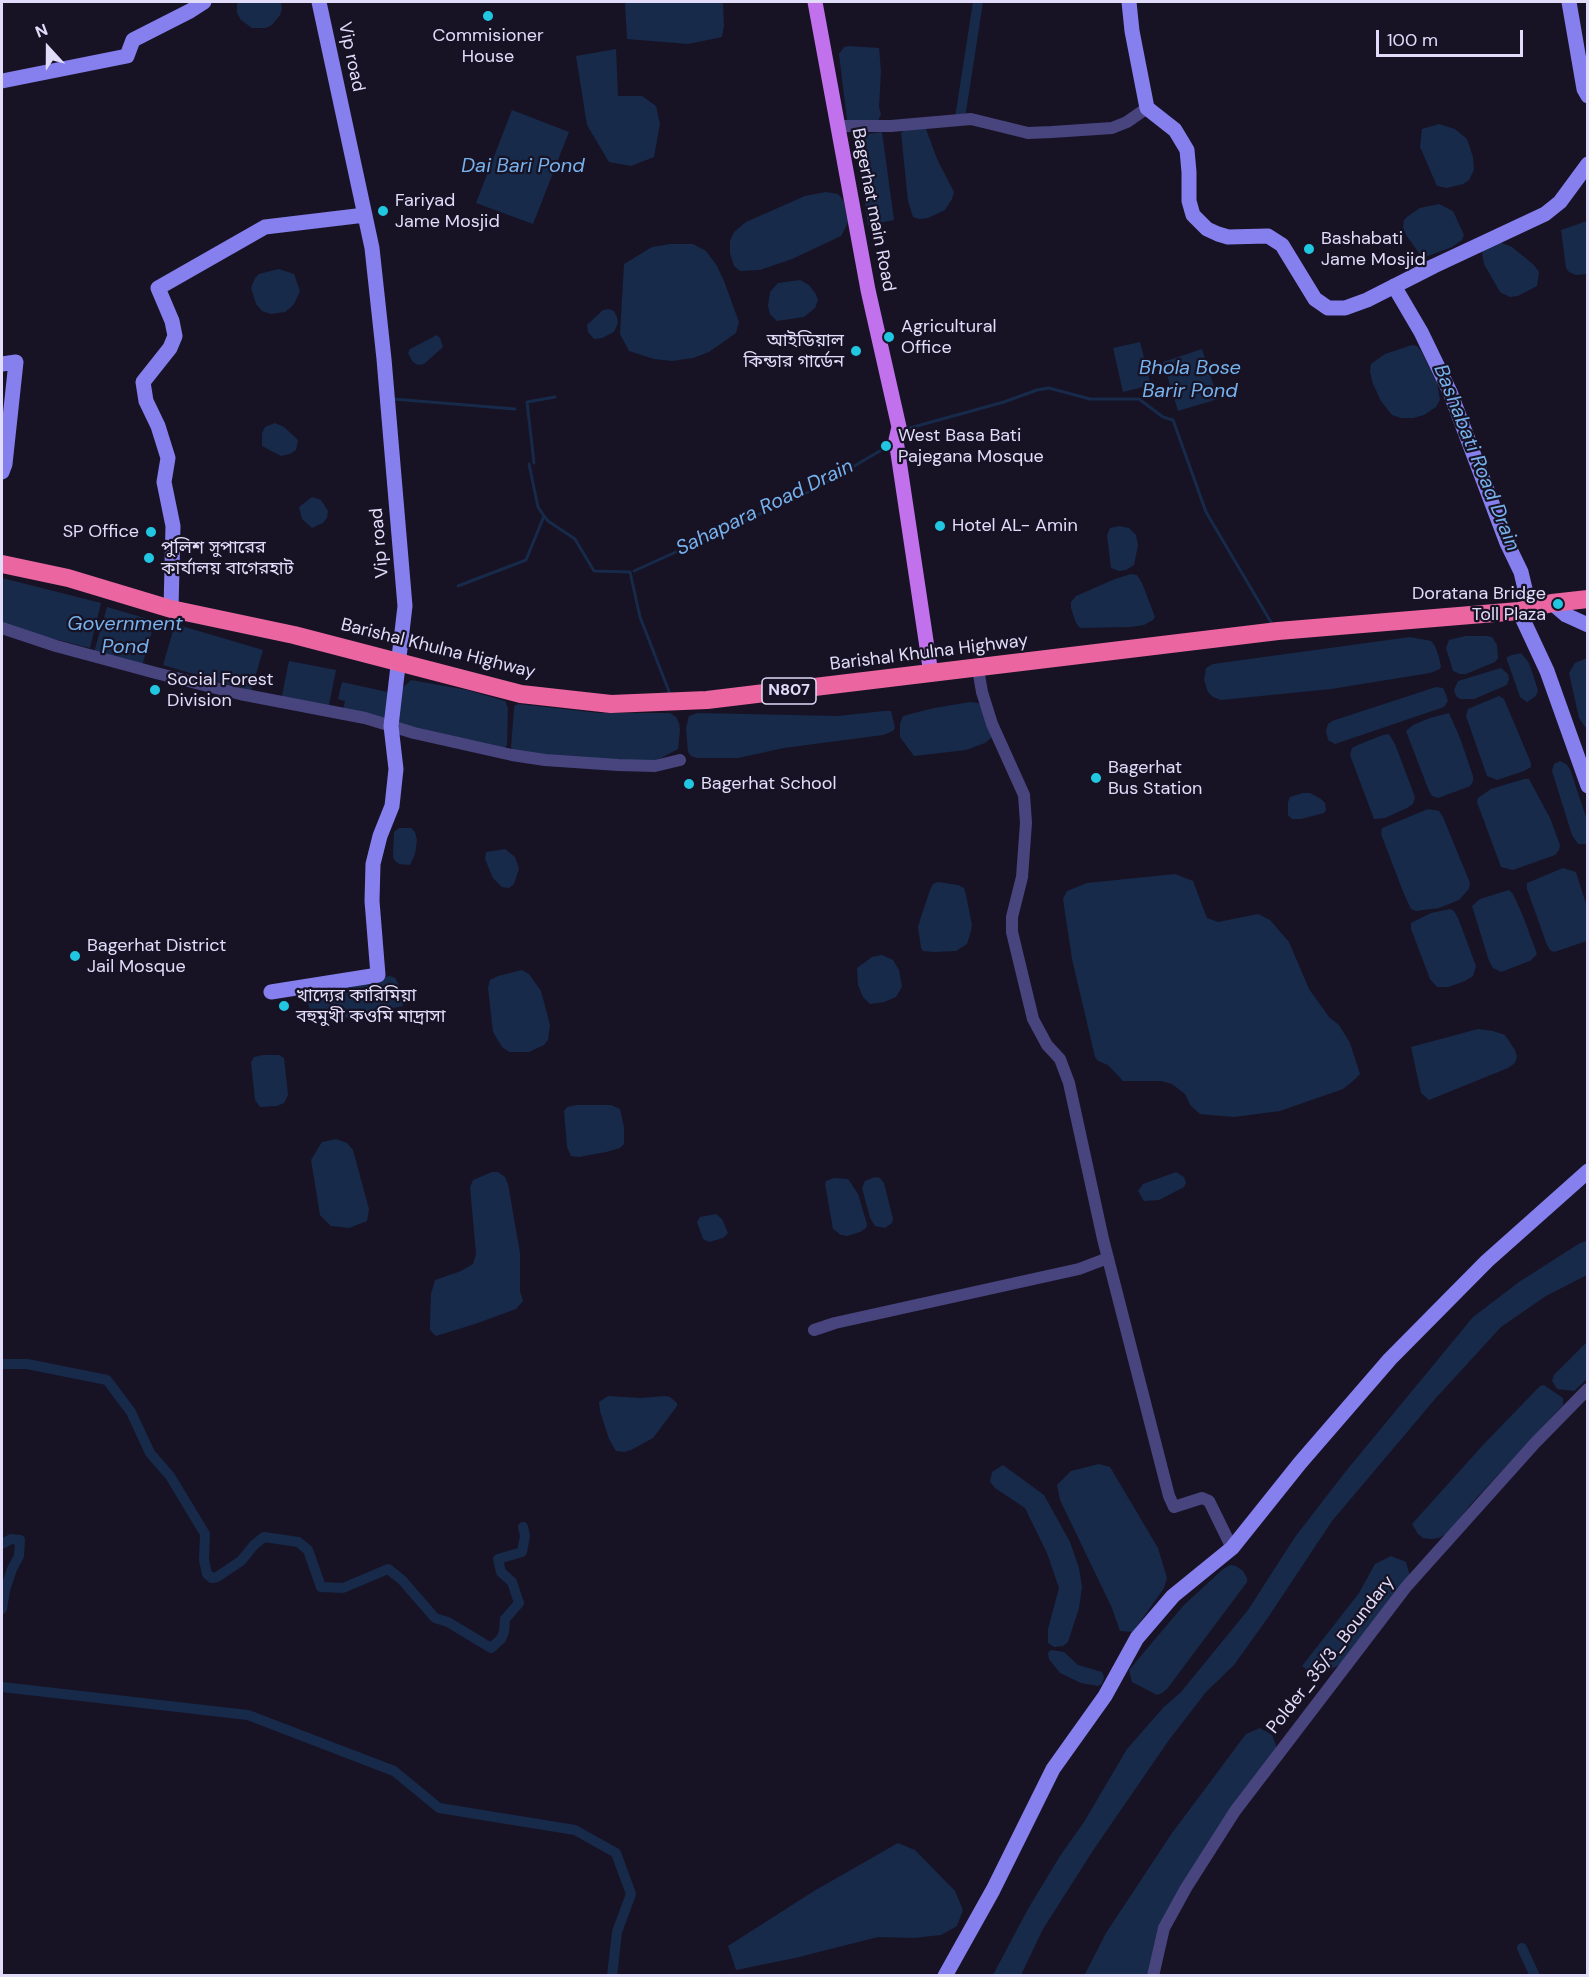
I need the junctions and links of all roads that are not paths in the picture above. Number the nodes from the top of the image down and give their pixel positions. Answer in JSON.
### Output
{"nodes":[{"id":1,"x":204,"y":2,"type":"edge"},
{"id":2,"x":319,"y":2,"type":"edge"},
{"id":3,"x":815,"y":2,"type":"edge"},
{"id":4,"x":1130,"y":2,"type":"edge"},
{"id":5,"x":1569,"y":2,"type":"edge"},
{"id":6,"x":2,"y":81,"type":"edge"},
{"id":7,"x":1587,"y":96,"type":"edge"},
{"id":8,"x":1147,"y":108,"type":"junction"},
{"id":9,"x":837,"y":126,"type":"junction"},
{"id":10,"x":1587,"y":164,"type":"edge"},
{"id":11,"x":365,"y":215,"type":"junction"},
{"id":12,"x":1394,"y":286,"type":"junction"},
{"id":13,"x":2,"y":364,"type":"edge"},
{"id":14,"x":2,"y":472,"type":"edge"},
{"id":15,"x":2,"y":564,"type":"edge"},
{"id":16,"x":1526,"y":593,"type":"dead end"},
{"id":17,"x":1587,"y":599,"type":"edge"},
{"id":18,"x":1551,"y":603,"type":"junction"},
{"id":19,"x":171,"y":609,"type":"junction"},
{"id":20,"x":1519,"y":611,"type":"junction"},
{"id":21,"x":1587,"y":625,"type":"edge"},
{"id":22,"x":2,"y":628,"type":"edge"},
{"id":23,"x":399,"y":663,"type":"junction"},
{"id":24,"x":978,"y":669,"type":"junction"},
{"id":25,"x":931,"y":674,"type":"junction"},
{"id":26,"x":391,"y":726,"type":"junction"},
{"id":27,"x":680,"y":760,"type":"dead end"},
{"id":28,"x":1587,"y":786,"type":"edge"},
{"id":29,"x":271,"y":992,"type":"dead end"},
{"id":30,"x":1587,"y":1171,"type":"edge"},
{"id":31,"x":1108,"y":1258,"type":"junction"},
{"id":32,"x":814,"y":1330,"type":"dead end"},
{"id":33,"x":1587,"y":1389,"type":"edge"},
{"id":34,"x":1232,"y":1548,"type":"junction"},
{"id":35,"x":945,"y":1976,"type":"edge"},
{"id":36,"x":1153,"y":1976,"type":"edge"}],
"edges":[{"from":1,"to":6,"type":"street"},
{"from":2,"to":11,"type":"street","name":"Vip road"},
{"from":3,"to":9,"type":"main road","name":"Bagerhat main Road"},
{"from":4,"to":8,"type":"street"},
{"from":5,"to":7,"type":"street"},
{"from":8,"to":9,"type":"street"},
{"from":8,"to":12,"type":"street"},
{"from":9,"to":25,"type":"main road","name":"Bagerhat main Road"},
{"from":10,"to":12,"type":"street"},
{"from":11,"to":19,"type":"street"},
{"from":11,"to":23,"type":"street","name":"Vip road"},
{"from":12,"to":16,"type":"street"},
{"from":13,"to":14,"type":"street"},
{"from":15,"to":19,"type":"highway","name":"Barishal Khulna Highway","number":"N807"},
{"from":17,"to":18,"type":"highway","name":"Barishal Khulna Highway","number":"N807"},
{"from":18,"to":20,"type":"highway","name":"Barishal Khulna Highway","number":"N807"},
{"from":18,"to":21,"type":"street"},
{"from":19,"to":23,"type":"highway","name":"Barishal Khulna Highway","number":"N807"},
{"from":20,"to":24,"type":"highway","name":"Barishal Khulna Highway","number":"N807"},
{"from":20,"to":28,"type":"street"},
{"from":22,"to":26,"type":"street"},
{"from":23,"to":25,"type":"highway","name":"Barishal Khulna Highway","number":"N807"},
{"from":23,"to":26,"type":"street","name":"Vip road"},
{"from":24,"to":25,"type":"highway","name":"Barishal Khulna Highway","number":"N807"},
{"from":24,"to":31,"type":"street"},
{"from":26,"to":27,"type":"street"},
{"from":26,"to":29,"type":"street","name":"Vip road"},
{"from":30,"to":34,"type":"street"},
{"from":31,"to":32,"type":"street"},
{"from":31,"to":34,"type":"street"},
{"from":33,"to":36,"type":"street","name":"Polder_35/3_Boundary"},
{"from":34,"to":35,"type":"street"}]}
